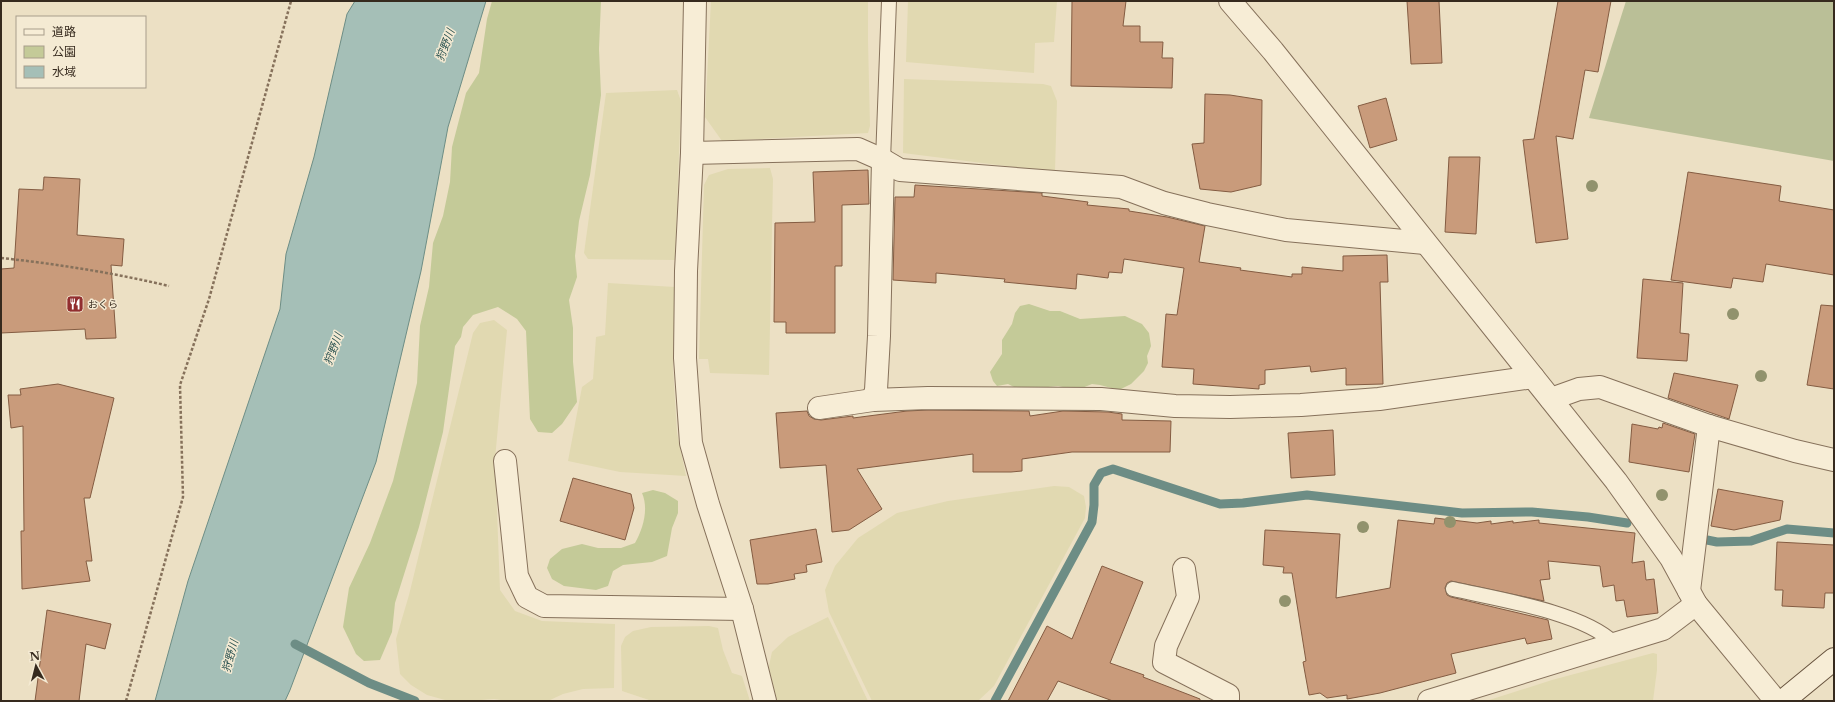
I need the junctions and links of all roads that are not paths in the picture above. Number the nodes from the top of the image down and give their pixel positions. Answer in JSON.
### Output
{"nodes":[{"id":1,"x":695,"y":1,"type":"edge"},
{"id":2,"x":889,"y":1,"type":"edge"},
{"id":3,"x":1230,"y":1,"type":"edge"},
{"id":4,"x":692,"y":153,"type":"junction"},
{"id":5,"x":883,"y":160,"type":"junction"},
{"id":6,"x":1425,"y":243,"type":"junction"},
{"id":7,"x":1533,"y":377,"type":"junction"},
{"id":8,"x":1550,"y":399,"type":"junction"},
{"id":9,"x":873,"y":400,"type":"junction"},
{"id":10,"x":819,"y":408,"type":"dead end"},
{"id":11,"x":1709,"y":426,"type":"junction"},
{"id":12,"x":1834,"y":460,"type":"edge"},
{"id":13,"x":505,"y":461,"type":"dead end"},
{"id":14,"x":1184,"y":570,"type":"dead end"},
{"id":15,"x":1453,"y":589,"type":"dead end"},
{"id":16,"x":1693,"y":598,"type":"junction"},
{"id":17,"x":742,"y":609,"type":"junction"},
{"id":18,"x":1614,"y":643,"type":"junction"},
{"id":19,"x":1834,"y":659,"type":"edge"},
{"id":20,"x":765,"y":701,"type":"edge"},
{"id":21,"x":1228,"y":701,"type":"edge"},
{"id":22,"x":1429,"y":701,"type":"edge"},
{"id":23,"x":1776,"y":701,"type":"edge"},
{"id":24,"x":1783,"y":701,"type":"edge"}],
"edges":[{"from":1,"to":4,"type":"street"},
{"from":2,"to":5,"type":"lane"},
{"from":3,"to":6,"type":"street"},
{"from":4,"to":5,"type":"street"},
{"from":4,"to":17,"type":"street"},
{"from":5,"to":6,"type":"street"},
{"from":5,"to":9,"type":"street"},
{"from":6,"to":7,"type":"street"},
{"from":7,"to":8,"type":"street"},
{"from":7,"to":9,"type":"street"},
{"from":8,"to":11,"type":"street"},
{"from":8,"to":16,"type":"street"},
{"from":9,"to":10,"type":"street"},
{"from":11,"to":12,"type":"street"},
{"from":11,"to":16,"type":"street"},
{"from":13,"to":17,"type":"street"},
{"from":14,"to":21,"type":"street"},
{"from":15,"to":18,"type":"lane"},
{"from":16,"to":18,"type":"street"},
{"from":16,"to":23,"type":"street"},
{"from":17,"to":20,"type":"street"},
{"from":18,"to":22,"type":"street"},
{"from":19,"to":24,"type":"street"}]}
